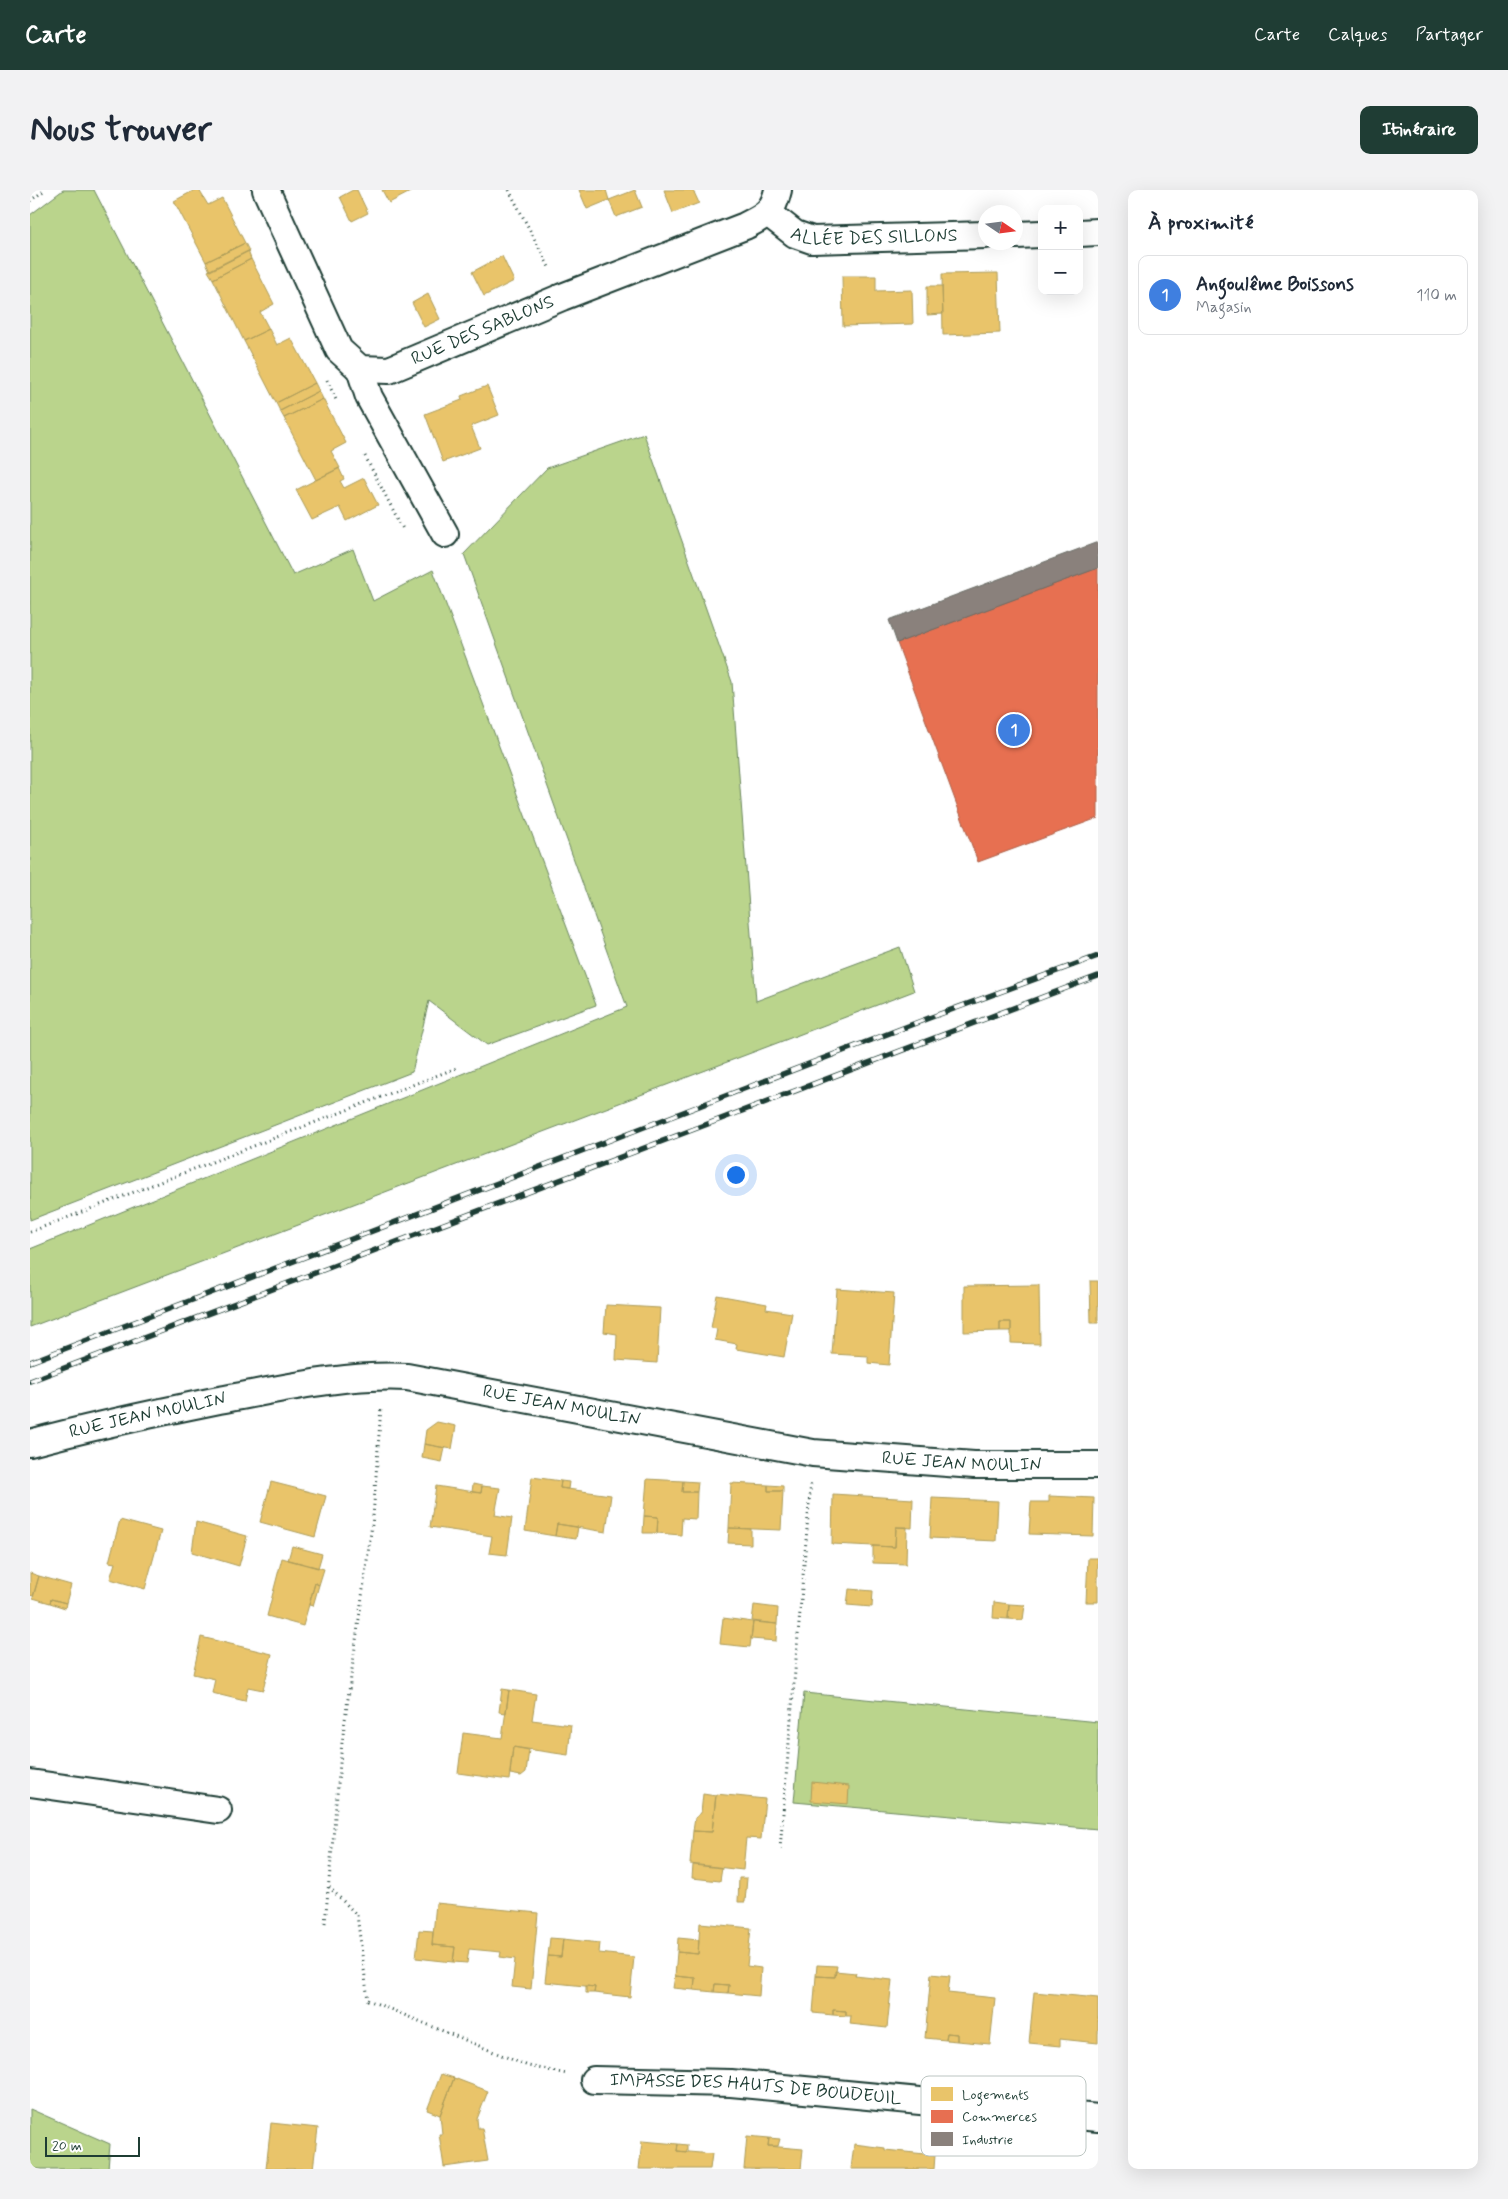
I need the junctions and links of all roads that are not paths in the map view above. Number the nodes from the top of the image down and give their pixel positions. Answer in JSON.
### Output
{"nodes":[{"id":1,"x":266,"y":190,"type":"edge"},
{"id":2,"x":773,"y":202,"type":"edge"},
{"id":3,"x":1098,"y":232,"type":"edge"},
{"id":4,"x":1083,"y":233,"type":"edge"},
{"id":5,"x":1023,"y":234,"type":"edge"},
{"id":6,"x":1038,"y":234,"type":"edge"},
{"id":7,"x":978,"y":235,"type":"edge"},
{"id":8,"x":360,"y":369,"type":"junction"},
{"id":9,"x":445,"y":534,"type":"dead end"},
{"id":10,"x":30,"y":1443,"type":"edge"},
{"id":11,"x":1098,"y":1466,"type":"edge"},
{"id":12,"x":30,"y":1783,"type":"edge"},
{"id":13,"x":218,"y":1810,"type":"dead end"},
{"id":14,"x":594,"y":2080,"type":"road end"},
{"id":15,"x":921,"y":2101,"type":"edge"}],
"edges":[{"from":1,"to":8,"type":"street"},
{"from":2,"to":7,"type":"street","name":"ALLÉE DES SILLONS"},
{"from":2,"to":8,"type":"street","name":"RUE DES SABLONS"},
{"from":3,"to":4,"type":"street"},
{"from":5,"to":6,"type":"street"},
{"from":8,"to":9,"type":"street"},
{"from":10,"to":11,"type":"street","name":"RUE JEAN MOULIN"},
{"from":12,"to":13,"type":"street"},
{"from":14,"to":15,"type":"street","name":"IMPASSE DES HAUTS DE BOUDEUIL"}]}
